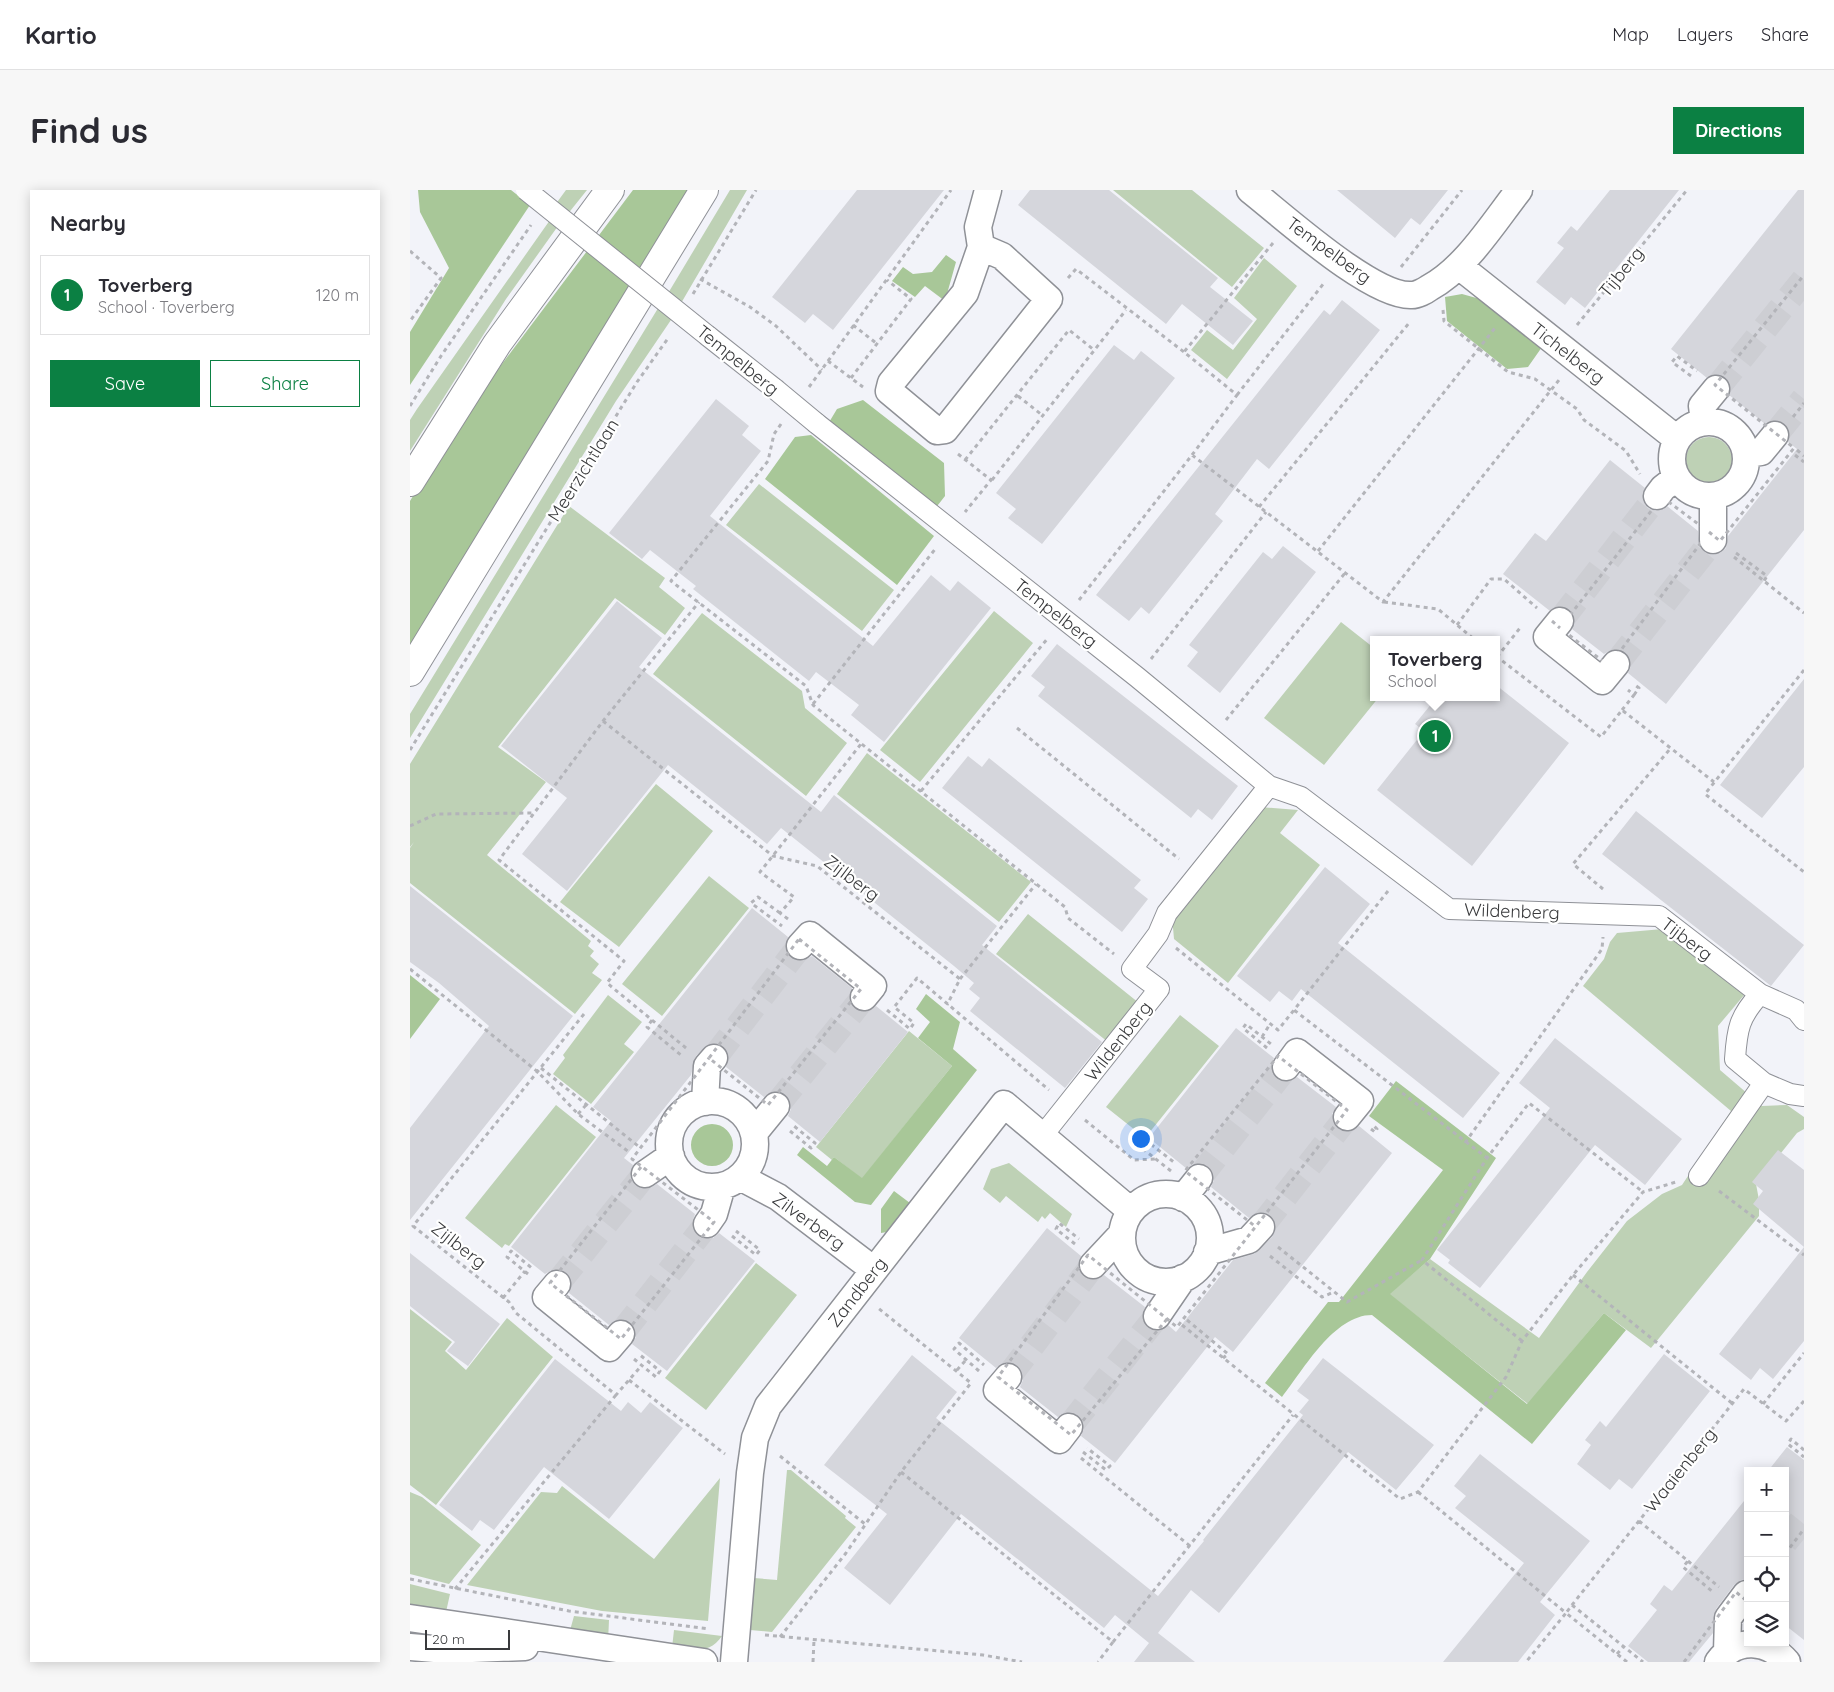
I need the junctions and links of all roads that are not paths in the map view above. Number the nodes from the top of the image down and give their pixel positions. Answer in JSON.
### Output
{"nodes":[{"id":1,"x":526,"y":190,"type":"edge"},
{"id":2,"x":610,"y":190,"type":"edge"},
{"id":3,"x":704,"y":190,"type":"edge"},
{"id":4,"x":988,"y":190,"type":"edge"},
{"id":5,"x":1250,"y":190,"type":"edge"},
{"id":6,"x":1519,"y":190,"type":"edge"},
{"id":7,"x":980,"y":247,"type":"junction"},
{"id":8,"x":1450,"y":273,"type":"junction"},
{"id":9,"x":1716,"y":389,"type":"tunnel mouth"},
{"id":10,"x":1704,"y":422,"type":"junction"},
{"id":11,"x":1775,"y":435,"type":"tunnel mouth"},
{"id":12,"x":1677,"y":439,"type":"junction"},
{"id":13,"x":1746,"y":454,"type":"junction"},
{"id":14,"x":1676,"y":478,"type":"junction"},
{"id":15,"x":410,"y":482,"type":"edge"},
{"id":16,"x":1650,"y":488,"type":"tunnel mouth"},
{"id":17,"x":1713,"y":496,"type":"junction"},
{"id":18,"x":1718,"y":542,"type":"tunnel mouth"},
{"id":19,"x":1551,"y":619,"type":"tunnel mouth"},
{"id":20,"x":1616,"y":664,"type":"tunnel mouth"},
{"id":21,"x":410,"y":672,"type":"edge"},
{"id":22,"x":1269,"y":786,"type":"junction"},
{"id":23,"x":1604,"y":914,"type":"joint"},
{"id":24,"x":800,"y":938,"type":"road end"},
{"id":25,"x":1760,"y":994,"type":"junction"},
{"id":26,"x":864,"y":997,"type":"tunnel mouth"},
{"id":27,"x":1800,"y":1015,"type":"edge"},
{"id":28,"x":700,"y":1061,"type":"tunnel mouth"},
{"id":29,"x":1285,"y":1061,"type":"tunnel mouth"},
{"id":30,"x":1764,"y":1083,"type":"junction"},
{"id":31,"x":1804,"y":1096,"type":"edge"},
{"id":32,"x":705,"y":1102,"type":"junction"},
{"id":33,"x":776,"y":1106,"type":"tunnel mouth"},
{"id":34,"x":1347,"y":1117,"type":"tunnel mouth"},
{"id":35,"x":754,"y":1133,"type":"junction"},
{"id":36,"x":1043,"y":1135,"type":"junction"},
{"id":37,"x":1699,"y":1176,"type":"road end"},
{"id":38,"x":731,"y":1181,"type":"junction"},
{"id":39,"x":1126,"y":1222,"type":"junction"},
{"id":40,"x":717,"y":1224,"type":"tunnel mouth"},
{"id":41,"x":1254,"y":1233,"type":"tunnel mouth"},
{"id":42,"x":1207,"y":1252,"type":"junction"},
{"id":43,"x":1094,"y":1259,"type":"tunnel mouth"},
{"id":44,"x":874,"y":1270,"type":"junction"},
{"id":45,"x":1183,"y":1278,"type":"junction"},
{"id":46,"x":548,"y":1282,"type":"road end"},
{"id":47,"x":1168,"y":1316,"type":"tunnel mouth"},
{"id":48,"x":621,"y":1334,"type":"tunnel mouth"},
{"id":49,"x":1002,"y":1380,"type":"road end"},
{"id":50,"x":1073,"y":1437,"type":"road end"},
{"id":51,"x":1740,"y":1600,"type":"edge"},
{"id":52,"x":410,"y":1618,"type":"edge"},
{"id":53,"x":586,"y":1645,"type":"junction"},
{"id":54,"x":410,"y":1647,"type":"edge"},
{"id":55,"x":1804,"y":1652,"type":"edge"},
{"id":56,"x":1722,"y":1657,"type":"edge"},
{"id":57,"x":704,"y":1662,"type":"edge"},
{"id":58,"x":734,"y":1662,"type":"edge"},
{"id":59,"x":1787,"y":1662,"type":"edge"},
{"id":60,"x":1798,"y":1662,"type":"edge"}],
"edges":[{"from":1,"to":22,"type":"street","name":"Tempelberg","bridge":true},
{"from":2,"to":15,"type":"street"},
{"from":3,"to":21,"type":"street"},
{"from":4,"to":7,"type":"street"},
{"from":5,"to":8,"type":"street","name":"Tempelberg"},
{"from":6,"to":8,"type":"street"},
{"from":7,"to":7,"type":"street"},
{"from":8,"to":12,"type":"street","name":"Tichelberg"},
{"from":9,"to":10,"type":"street"},
{"from":10,"to":12,"type":"street"},
{"from":10,"to":13,"type":"street"},
{"from":11,"to":13,"type":"street"},
{"from":12,"to":14,"type":"street"},
{"from":13,"to":17,"type":"street"},
{"from":14,"to":16,"type":"street"},
{"from":14,"to":17,"type":"street"},
{"from":17,"to":18,"type":"street"},
{"from":19,"to":20,"type":"street"},
{"from":22,"to":23,"type":"street","name":"Wildenberg"},
{"from":22,"to":36,"type":"street","name":"Wildenberg"},
{"from":23,"to":25,"type":"street","name":"Tijberg"},
{"from":24,"to":26,"type":"street"},
{"from":25,"to":27,"type":"street","name":"Tijberg"},
{"from":25,"to":30,"type":"street"},
{"from":28,"to":32,"type":"street"},
{"from":29,"to":34,"type":"street"},
{"from":30,"to":31,"type":"street"},
{"from":30,"to":37,"type":"street"},
{"from":32,"to":35,"type":"street"},
{"from":32,"to":38,"type":"street","name":"Zilverberg"},
{"from":33,"to":35,"type":"street"},
{"from":35,"to":38,"type":"street"},
{"from":36,"to":39,"type":"street","name":"Zandberg"},
{"from":36,"to":44,"type":"street","name":"Zandberg"},
{"from":38,"to":40,"type":"street"},
{"from":38,"to":44,"type":"street","name":"Zilverberg"},
{"from":39,"to":42,"type":"street"},
{"from":39,"to":43,"type":"street"},
{"from":39,"to":45,"type":"street"},
{"from":41,"to":42,"type":"street"},
{"from":42,"to":45,"type":"street"},
{"from":44,"to":58,"type":"street","name":"Zandberg"},
{"from":45,"to":47,"type":"street"},
{"from":46,"to":48,"type":"street"},
{"from":49,"to":50,"type":"street"},
{"from":51,"to":56,"type":"street"},
{"from":52,"to":53,"type":"street"},
{"from":53,"to":54,"type":"street"},
{"from":53,"to":57,"type":"street"},
{"from":55,"to":60,"type":"street"},
{"from":56,"to":59,"type":"street"}]}
